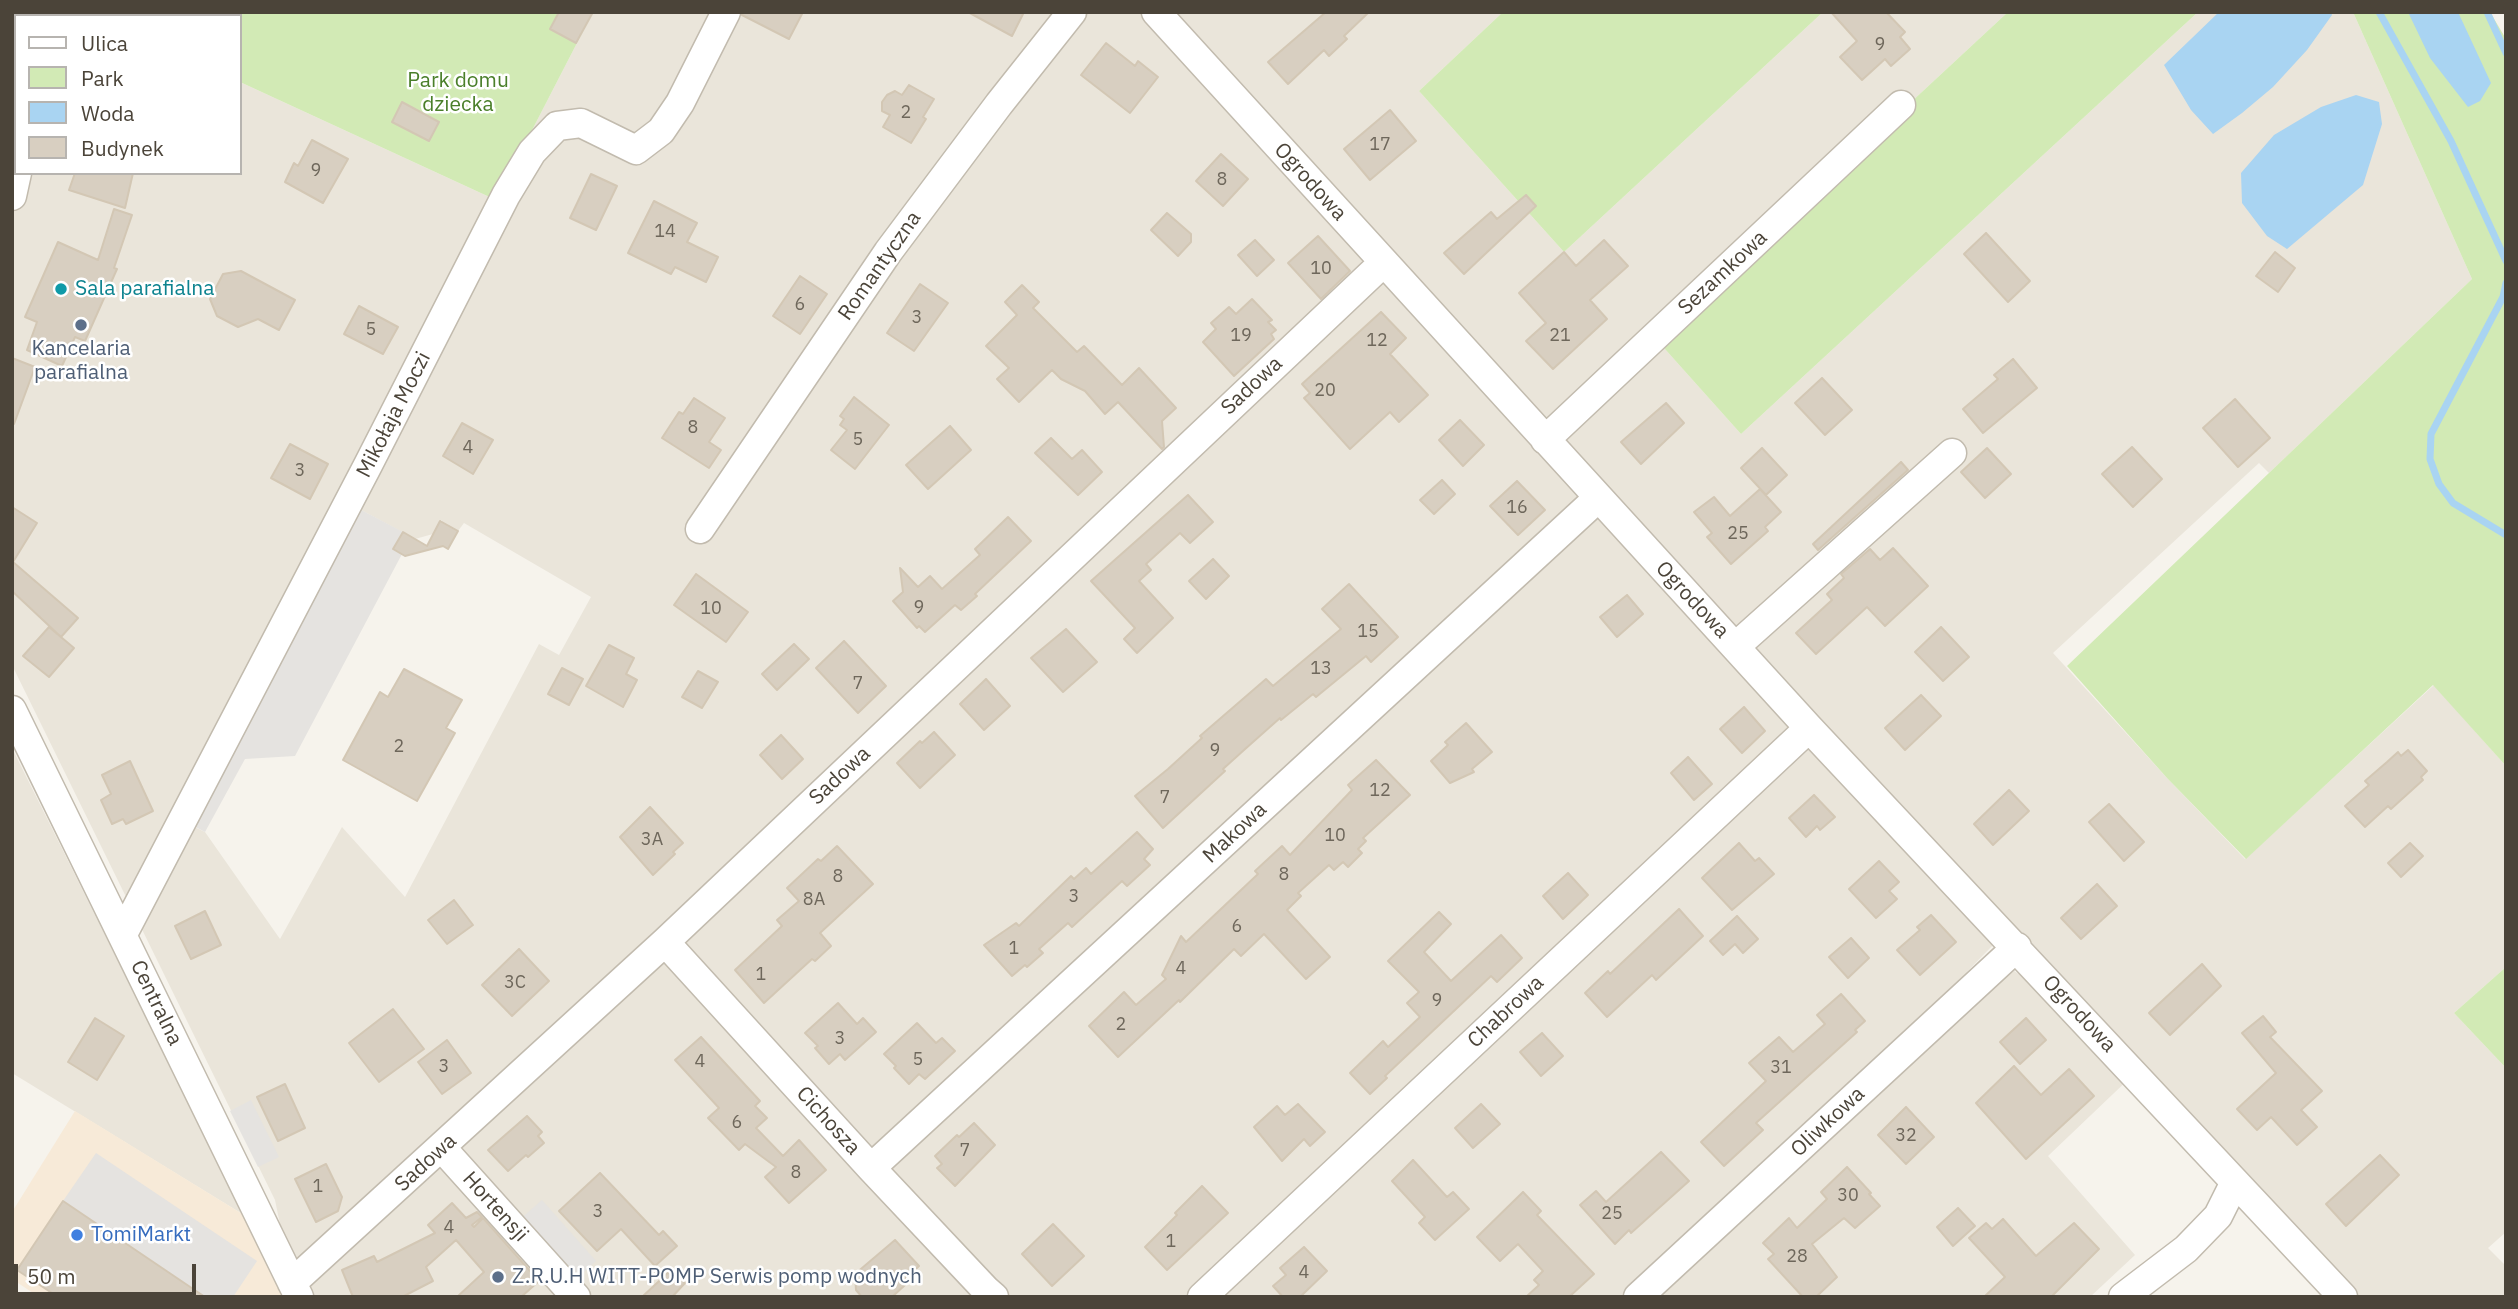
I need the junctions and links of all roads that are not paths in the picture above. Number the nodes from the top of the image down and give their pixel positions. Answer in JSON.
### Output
{"nodes":[{"id":1,"x":726,"y":12,"type":"edge"},
{"id":2,"x":1072,"y":12,"type":"edge"},
{"id":3,"x":1156,"y":12,"type":"edge"},
{"id":4,"x":1901,"y":106,"type":"dead end"},
{"id":5,"x":17,"y":175,"type":"edge"},
{"id":6,"x":12,"y":196,"type":"edge"},
{"id":7,"x":1383,"y":263,"type":"junction"},
{"id":8,"x":1545,"y":440,"type":"junction"},
{"id":9,"x":1952,"y":453,"type":"dead end"},
{"id":10,"x":1598,"y":498,"type":"junction"},
{"id":11,"x":700,"y":529,"type":"dead end"},
{"id":12,"x":1735,"y":647,"type":"junction"},
{"id":13,"x":12,"y":710,"type":"edge"},
{"id":14,"x":1810,"y":728,"type":"junction"},
{"id":15,"x":123,"y":934,"type":"junction"},
{"id":16,"x":665,"y":942,"type":"junction"},
{"id":17,"x":2017,"y":947,"type":"junction"},
{"id":18,"x":442,"y":1148,"type":"junction"},
{"id":19,"x":872,"y":1168,"type":"junction"},
{"id":20,"x":2235,"y":1182,"type":"junction"},
{"id":21,"x":295,"y":1290,"type":"edge"},
{"id":22,"x":576,"y":1297,"type":"edge"},
{"id":23,"x":994,"y":1297,"type":"edge"},
{"id":24,"x":1202,"y":1297,"type":"edge"},
{"id":25,"x":1638,"y":1297,"type":"edge"},
{"id":26,"x":2123,"y":1297,"type":"edge"},
{"id":27,"x":2343,"y":1297,"type":"edge"}],
"edges":[{"from":1,"to":15,"type":"street","name":"Mikołaja Moczi"},
{"from":2,"to":11,"type":"street","name":"Romantyczna"},
{"from":3,"to":7,"type":"street","name":"Ogrodowa"},
{"from":4,"to":8,"type":"street","name":"Sezamkowa"},
{"from":5,"to":6,"type":"street"},
{"from":7,"to":8,"type":"street","name":"Ogrodowa"},
{"from":7,"to":16,"type":"street","name":"Sadowa"},
{"from":8,"to":10,"type":"street","name":"Ogrodowa"},
{"from":9,"to":12,"type":"street"},
{"from":10,"to":12,"type":"street","name":"Ogrodowa"},
{"from":10,"to":19,"type":"street","name":"Makowa"},
{"from":12,"to":14,"type":"street","name":"Ogrodowa"},
{"from":13,"to":15,"type":"street","name":"Centralna"},
{"from":14,"to":17,"type":"street","name":"Ogrodowa"},
{"from":14,"to":24,"type":"street","name":"Chabrowa"},
{"from":15,"to":21,"type":"street","name":"Centralna"},
{"from":16,"to":18,"type":"street","name":"Sadowa"},
{"from":16,"to":19,"type":"street","name":"Cichosza"},
{"from":17,"to":20,"type":"street","name":"Ogrodowa"},
{"from":17,"to":25,"type":"street","name":"Oliwkowa"},
{"from":18,"to":21,"type":"street","name":"Sadowa"},
{"from":18,"to":22,"type":"street","name":"Hortensji"},
{"from":19,"to":23,"type":"street","name":"Cichosza"},
{"from":20,"to":26,"type":"street"},
{"from":20,"to":27,"type":"street","name":"Ogrodowa"}]}
